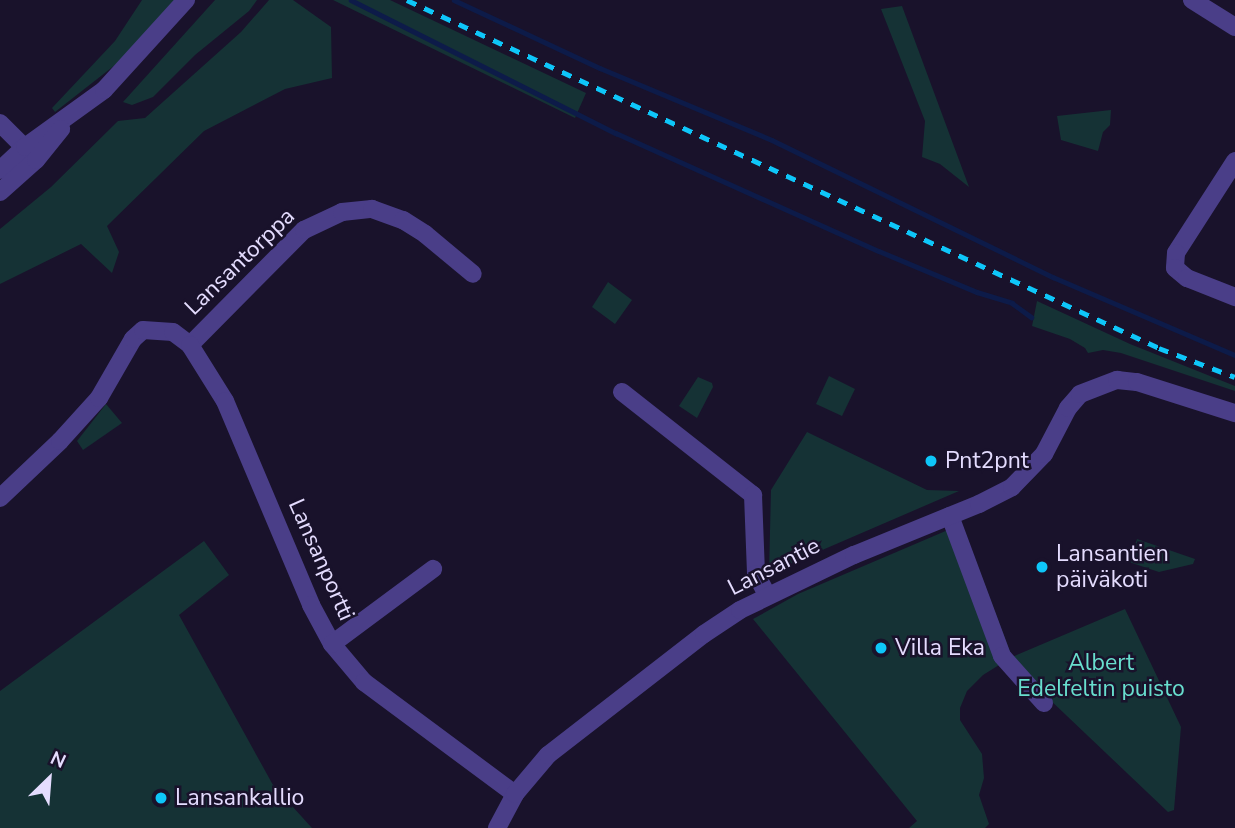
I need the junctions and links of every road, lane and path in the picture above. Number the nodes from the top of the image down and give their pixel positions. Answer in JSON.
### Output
{"nodes":[{"id":1,"x":186,"y":0,"type":"edge"},
{"id":2,"x":1192,"y":0,"type":"edge"},
{"id":3,"x":1235,"y":27,"type":"edge"},
{"id":4,"x":0,"y":122,"type":"edge"},
{"id":5,"x":30,"y":153,"type":"junction"},
{"id":6,"x":1235,"y":161,"type":"edge"},
{"id":7,"x":0,"y":170,"type":"edge"},
{"id":8,"x":0,"y":192,"type":"edge"},
{"id":9,"x":473,"y":274,"type":"dead end"},
{"id":10,"x":1235,"y":297,"type":"edge"},
{"id":11,"x":190,"y":345,"type":"junction"},
{"id":12,"x":622,"y":392,"type":"dead end"},
{"id":13,"x":1235,"y":413,"type":"edge"},
{"id":14,"x":0,"y":498,"type":"edge"},
{"id":15,"x":950,"y":516,"type":"junction"},
{"id":16,"x":432,"y":569,"type":"dead end"},
{"id":17,"x":767,"y":595,"type":"junction"},
{"id":18,"x":332,"y":644,"type":"junction"},
{"id":19,"x":1044,"y":703,"type":"dead end"},
{"id":20,"x":515,"y":794,"type":"junction"},
{"id":21,"x":497,"y":828,"type":"edge"}],
"edges":[{"from":1,"to":5,"type":"street"},
{"from":2,"to":3,"type":"street"},
{"from":4,"to":5,"type":"street"},
{"from":5,"to":7,"type":"street"},
{"from":5,"to":8,"type":"street"},
{"from":6,"to":10,"type":"street"},
{"from":9,"to":11,"type":"street","name":"Lansantorppa"},
{"from":11,"to":14,"type":"street","name":"Lansanportti"},
{"from":11,"to":18,"type":"street","name":"Lansanportti"},
{"from":12,"to":17,"type":"street"},
{"from":13,"to":15,"type":"street","name":"Lansantie"},
{"from":15,"to":17,"type":"street","name":"Lansantie"},
{"from":15,"to":19,"type":"street"},
{"from":16,"to":18,"type":"street"},
{"from":17,"to":20,"type":"street","name":"Lansantie"},
{"from":18,"to":20,"type":"street","name":"Lansanportti"},
{"from":20,"to":21,"type":"street","name":"Lansantie"}]}
